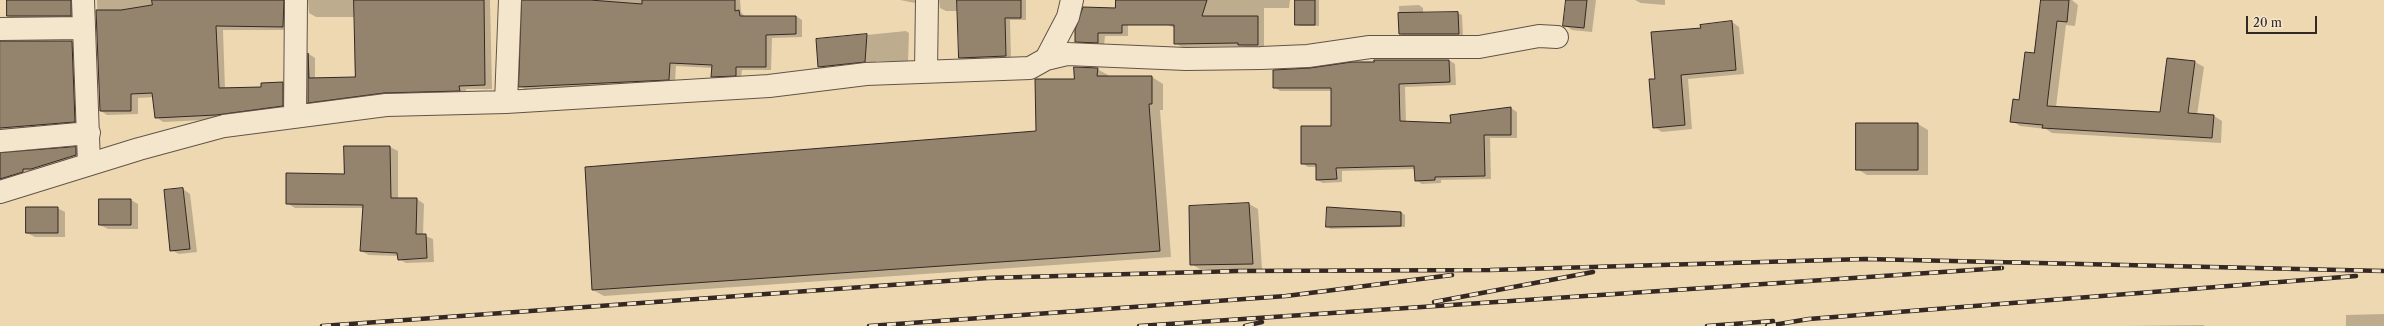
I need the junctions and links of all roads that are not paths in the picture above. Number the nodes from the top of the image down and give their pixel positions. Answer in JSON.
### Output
{"nodes":[{"id":1,"x":83,"y":0,"type":"edge"},
{"id":2,"x":296,"y":0,"type":"edge"},
{"id":3,"x":510,"y":0,"type":"edge"},
{"id":4,"x":927,"y":0,"type":"edge"},
{"id":5,"x":1072,"y":0,"type":"edge"},
{"id":6,"x":83,"y":28,"type":"junction"},
{"id":7,"x":0,"y":29,"type":"edge"},
{"id":8,"x":1557,"y":37,"type":"dead end"},
{"id":9,"x":1046,"y":59,"type":"junction"},
{"id":10,"x":926,"y":70,"type":"junction"},
{"id":11,"x":506,"y":102,"type":"junction"},
{"id":12,"x":295,"y":116,"type":"junction"},
{"id":13,"x":89,"y":133,"type":"junction"},
{"id":14,"x":0,"y":141,"type":"edge"},
{"id":15,"x":89,"y":164,"type":"junction"},
{"id":16,"x":0,"y":192,"type":"edge"}],
"edges":[{"from":1,"to":6,"type":"street"},
{"from":2,"to":12,"type":"street"},
{"from":3,"to":11,"type":"street"},
{"from":4,"to":10,"type":"street"},
{"from":5,"to":9,"type":"street"},
{"from":6,"to":7,"type":"street"},
{"from":6,"to":13,"type":"street"},
{"from":8,"to":9,"type":"street"},
{"from":9,"to":10,"type":"street"},
{"from":10,"to":11,"type":"street"},
{"from":11,"to":12,"type":"street"},
{"from":12,"to":15,"type":"street"},
{"from":13,"to":14,"type":"street"},
{"from":13,"to":15,"type":"street"},
{"from":15,"to":16,"type":"street"}]}
